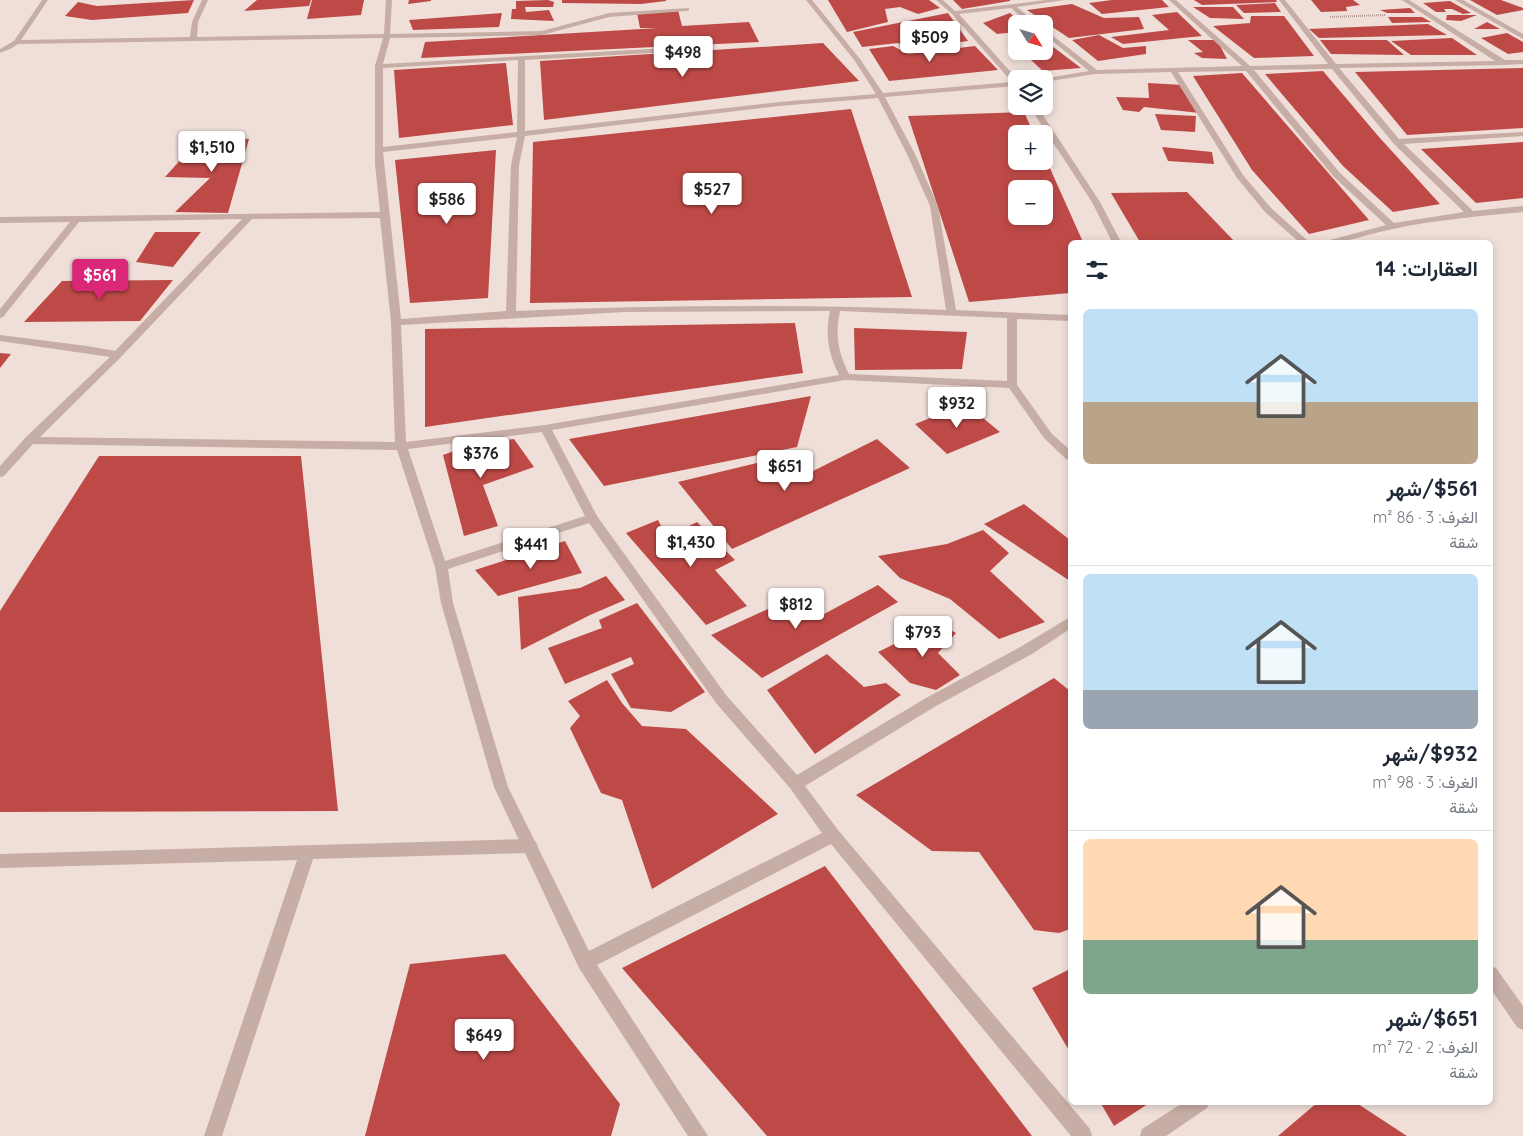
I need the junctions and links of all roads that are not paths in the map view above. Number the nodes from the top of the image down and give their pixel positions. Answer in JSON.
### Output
{"nodes":[{"id":1,"x":45,"y":0,"type":"edge"},
{"id":2,"x":205,"y":0,"type":"edge"},
{"id":3,"x":389,"y":0,"type":"edge"},
{"id":4,"x":809,"y":0,"type":"edge"},
{"id":5,"x":938,"y":0,"type":"edge"},
{"id":6,"x":1062,"y":0,"type":"edge"},
{"id":7,"x":1172,"y":0,"type":"edge"},
{"id":8,"x":1282,"y":0,"type":"edge"},
{"id":9,"x":1405,"y":0,"type":"edge"},
{"id":10,"x":1458,"y":0,"type":"edge"},
{"id":11,"x":1013,"y":7,"type":"junction"},
{"id":12,"x":687,"y":9,"type":"dead end"},
{"id":13,"x":954,"y":13,"type":"junction"},
{"id":14,"x":1023,"y":15,"type":"edge"},
{"id":15,"x":387,"y":35,"type":"junction"},
{"id":16,"x":1523,"y":37,"type":"edge"},
{"id":17,"x":193,"y":38,"type":"junction"},
{"id":18,"x":1053,"y":38,"type":"edge"},
{"id":19,"x":16,"y":42,"type":"junction"},
{"id":20,"x":705,"y":48,"type":"dead end"},
{"id":21,"x":0,"y":51,"type":"edge"},
{"id":22,"x":522,"y":57,"type":"junction"},
{"id":23,"x":1523,"y":62,"type":"edge"},
{"id":24,"x":1504,"y":63,"type":"junction"},
{"id":25,"x":379,"y":66,"type":"junction"},
{"id":26,"x":1334,"y":67,"type":"junction"},
{"id":27,"x":1248,"y":68,"type":"junction"},
{"id":28,"x":1173,"y":70,"type":"junction"},
{"id":29,"x":1095,"y":72,"type":"junction"},
{"id":30,"x":1008,"y":74,"type":"edge"},
{"id":31,"x":1053,"y":79,"type":"edge"},
{"id":32,"x":1008,"y":84,"type":"edge"},
{"id":33,"x":880,"y":94,"type":"junction"},
{"id":34,"x":1039,"y":115,"type":"edge"},
{"id":35,"x":521,"y":134,"type":"junction"},
{"id":36,"x":1523,"y":134,"type":"edge"},
{"id":37,"x":1398,"y":142,"type":"junction"},
{"id":38,"x":380,"y":150,"type":"junction"},
{"id":39,"x":1523,"y":209,"type":"edge"},
{"id":40,"x":1471,"y":214,"type":"junction"},
{"id":41,"x":385,"y":215,"type":"junction"},
{"id":42,"x":249,"y":217,"type":"junction"},
{"id":43,"x":0,"y":220,"type":"edge"},
{"id":44,"x":76,"y":220,"type":"junction"},
{"id":45,"x":1392,"y":226,"type":"junction"},
{"id":46,"x":1116,"y":240,"type":"edge"},
{"id":47,"x":1302,"y":240,"type":"edge"},
{"id":48,"x":1340,"y":240,"type":"edge"},
{"id":49,"x":836,"y":308,"type":"junction"},
{"id":50,"x":511,"y":314,"type":"junction"},
{"id":51,"x":952,"y":314,"type":"junction"},
{"id":52,"x":0,"y":315,"type":"edge"},
{"id":53,"x":1012,"y":317,"type":"junction"},
{"id":54,"x":1068,"y":318,"type":"edge"},
{"id":55,"x":396,"y":322,"type":"junction"},
{"id":56,"x":0,"y":338,"type":"edge"},
{"id":57,"x":117,"y":355,"type":"junction"},
{"id":58,"x":845,"y":377,"type":"junction"},
{"id":59,"x":1012,"y":385,"type":"junction"},
{"id":60,"x":544,"y":428,"type":"junction"},
{"id":61,"x":30,"y":440,"type":"junction"},
{"id":62,"x":401,"y":446,"type":"junction"},
{"id":63,"x":1068,"y":454,"type":"edge"},
{"id":64,"x":0,"y":473,"type":"edge"},
{"id":65,"x":592,"y":518,"type":"junction"},
{"id":66,"x":441,"y":567,"type":"junction"},
{"id":67,"x":1068,"y":623,"type":"edge"},
{"id":68,"x":795,"y":784,"type":"junction"},
{"id":69,"x":833,"y":835,"type":"junction"},
{"id":70,"x":530,"y":846,"type":"junction"},
{"id":71,"x":308,"y":851,"type":"junction"},
{"id":72,"x":0,"y":861,"type":"edge"},
{"id":73,"x":585,"y":962,"type":"junction"},
{"id":74,"x":1493,"y":978,"type":"edge"},
{"id":75,"x":1523,"y":1022,"type":"edge"},
{"id":76,"x":1196,"y":1105,"type":"edge"},
{"id":77,"x":214,"y":1136,"type":"edge"},
{"id":78,"x":698,"y":1136,"type":"edge"},
{"id":79,"x":1083,"y":1136,"type":"edge"},
{"id":80,"x":1149,"y":1136,"type":"edge"}],
"edges":[{"from":1,"to":19,"type":"street"},
{"from":2,"to":17,"type":"street"},
{"from":3,"to":15,"type":"street"},
{"from":4,"to":33,"type":"street"},
{"from":5,"to":13,"type":"street"},
{"from":6,"to":11,"type":"street"},
{"from":7,"to":27,"type":"street"},
{"from":8,"to":26,"type":"street"},
{"from":9,"to":24,"type":"street"},
{"from":10,"to":16,"type":"street"},
{"from":11,"to":13,"type":"street"},
{"from":11,"to":14,"type":"street"},
{"from":12,"to":15,"type":"street"},
{"from":13,"to":30,"type":"street"},
{"from":15,"to":17,"type":"street"},
{"from":15,"to":25,"type":"street"},
{"from":17,"to":19,"type":"street"},
{"from":18,"to":29,"type":"street"},
{"from":19,"to":21,"type":"street"},
{"from":20,"to":22,"type":"street"},
{"from":22,"to":25,"type":"street"},
{"from":22,"to":35,"type":"street"},
{"from":23,"to":24,"type":"street"},
{"from":24,"to":26,"type":"street"},
{"from":25,"to":38,"type":"street"},
{"from":26,"to":27,"type":"street"},
{"from":26,"to":37,"type":"street"},
{"from":27,"to":28,"type":"street"},
{"from":27,"to":45,"type":"street"},
{"from":28,"to":29,"type":"street"},
{"from":28,"to":47,"type":"street"},
{"from":29,"to":31,"type":"street"},
{"from":32,"to":33,"type":"street"},
{"from":33,"to":35,"type":"street"},
{"from":33,"to":51,"type":"street"},
{"from":34,"to":46,"type":"street"},
{"from":35,"to":38,"type":"street"},
{"from":35,"to":50,"type":"street"},
{"from":36,"to":37,"type":"street"},
{"from":37,"to":40,"type":"street"},
{"from":38,"to":41,"type":"street"},
{"from":39,"to":40,"type":"street"},
{"from":40,"to":45,"type":"street"},
{"from":41,"to":42,"type":"street"},
{"from":41,"to":55,"type":"street"},
{"from":42,"to":44,"type":"street"},
{"from":42,"to":57,"type":"street"},
{"from":43,"to":44,"type":"street"},
{"from":44,"to":52,"type":"street"},
{"from":45,"to":48,"type":"street"},
{"from":49,"to":50,"type":"street"},
{"from":49,"to":51,"type":"street"},
{"from":49,"to":58,"type":"street"},
{"from":50,"to":55,"type":"street"},
{"from":51,"to":53,"type":"street"},
{"from":53,"to":54,"type":"street"},
{"from":53,"to":59,"type":"street"},
{"from":55,"to":62,"type":"street"},
{"from":56,"to":57,"type":"street"},
{"from":57,"to":61,"type":"street"},
{"from":58,"to":59,"type":"street"},
{"from":58,"to":60,"type":"street"},
{"from":59,"to":63,"type":"street"},
{"from":60,"to":62,"type":"street"},
{"from":60,"to":65,"type":"street"},
{"from":61,"to":62,"type":"street"},
{"from":61,"to":64,"type":"street"},
{"from":62,"to":66,"type":"street"},
{"from":65,"to":66,"type":"street"},
{"from":65,"to":68,"type":"street"},
{"from":66,"to":70,"type":"street"},
{"from":67,"to":68,"type":"street"},
{"from":68,"to":69,"type":"street"},
{"from":69,"to":73,"type":"street"},
{"from":69,"to":79,"type":"street"},
{"from":70,"to":71,"type":"street"},
{"from":70,"to":73,"type":"street"},
{"from":71,"to":72,"type":"street"},
{"from":71,"to":77,"type":"street"},
{"from":73,"to":78,"type":"street"},
{"from":74,"to":75,"type":"street"},
{"from":76,"to":80,"type":"street"}]}
